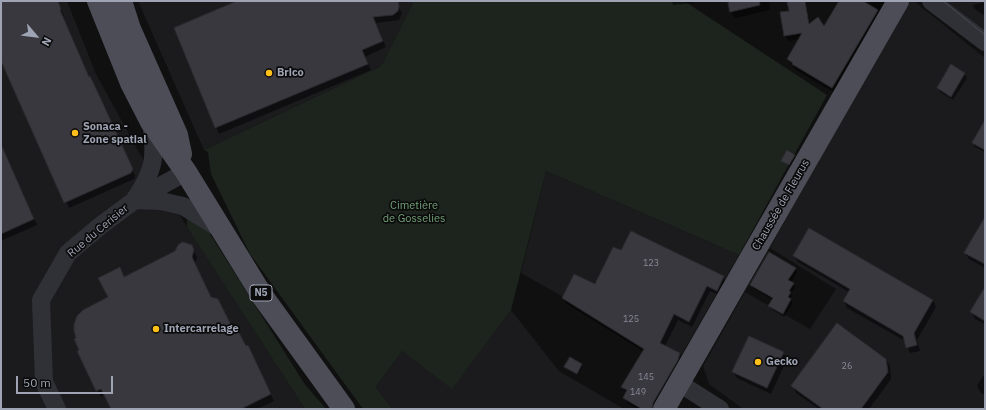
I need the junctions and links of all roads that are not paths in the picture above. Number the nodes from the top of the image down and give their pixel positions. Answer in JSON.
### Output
{"nodes":[{"id":1,"x":98,"y":1,"type":"edge"},
{"id":2,"x":121,"y":1,"type":"edge"},
{"id":3,"x":898,"y":1,"type":"edge"},
{"id":4,"x":931,"y":1,"type":"edge"},
{"id":5,"x":985,"y":42,"type":"edge"},
{"id":6,"x":151,"y":122,"type":"junction"},
{"id":7,"x":186,"y":172,"type":"junction"},
{"id":8,"x":135,"y":200,"type":"junction"},
{"id":9,"x":222,"y":230,"type":"junction"},
{"id":10,"x":679,"y":383,"type":"junction"},
{"id":11,"x":57,"y":409,"type":"edge"},
{"id":12,"x":344,"y":409,"type":"edge"},
{"id":13,"x":664,"y":409,"type":"edge"},
{"id":14,"x":720,"y":409,"type":"edge"}],
"edges":[{"from":1,"to":6,"type":"main road","number":"N5"},
{"from":2,"to":7,"type":"main road","number":"N5"},
{"from":3,"to":10,"type":"main road","name":"Chaussée de Fleurus"},
{"from":4,"to":5,"type":"street"},
{"from":6,"to":7,"type":"main road","number":"N5"},
{"from":6,"to":8,"type":"street"},
{"from":7,"to":8,"type":"street","name":"Rue du Cerisier"},
{"from":7,"to":9,"type":"main road","number":"N5"},
{"from":8,"to":9,"type":"street"},
{"from":8,"to":11,"type":"street","name":"Rue du Cerisier"},
{"from":9,"to":12,"type":"main road","number":"N5"},
{"from":10,"to":13,"type":"main road","name":"Chaussée de Fleurus"},
{"from":10,"to":14,"type":"street"}]}
